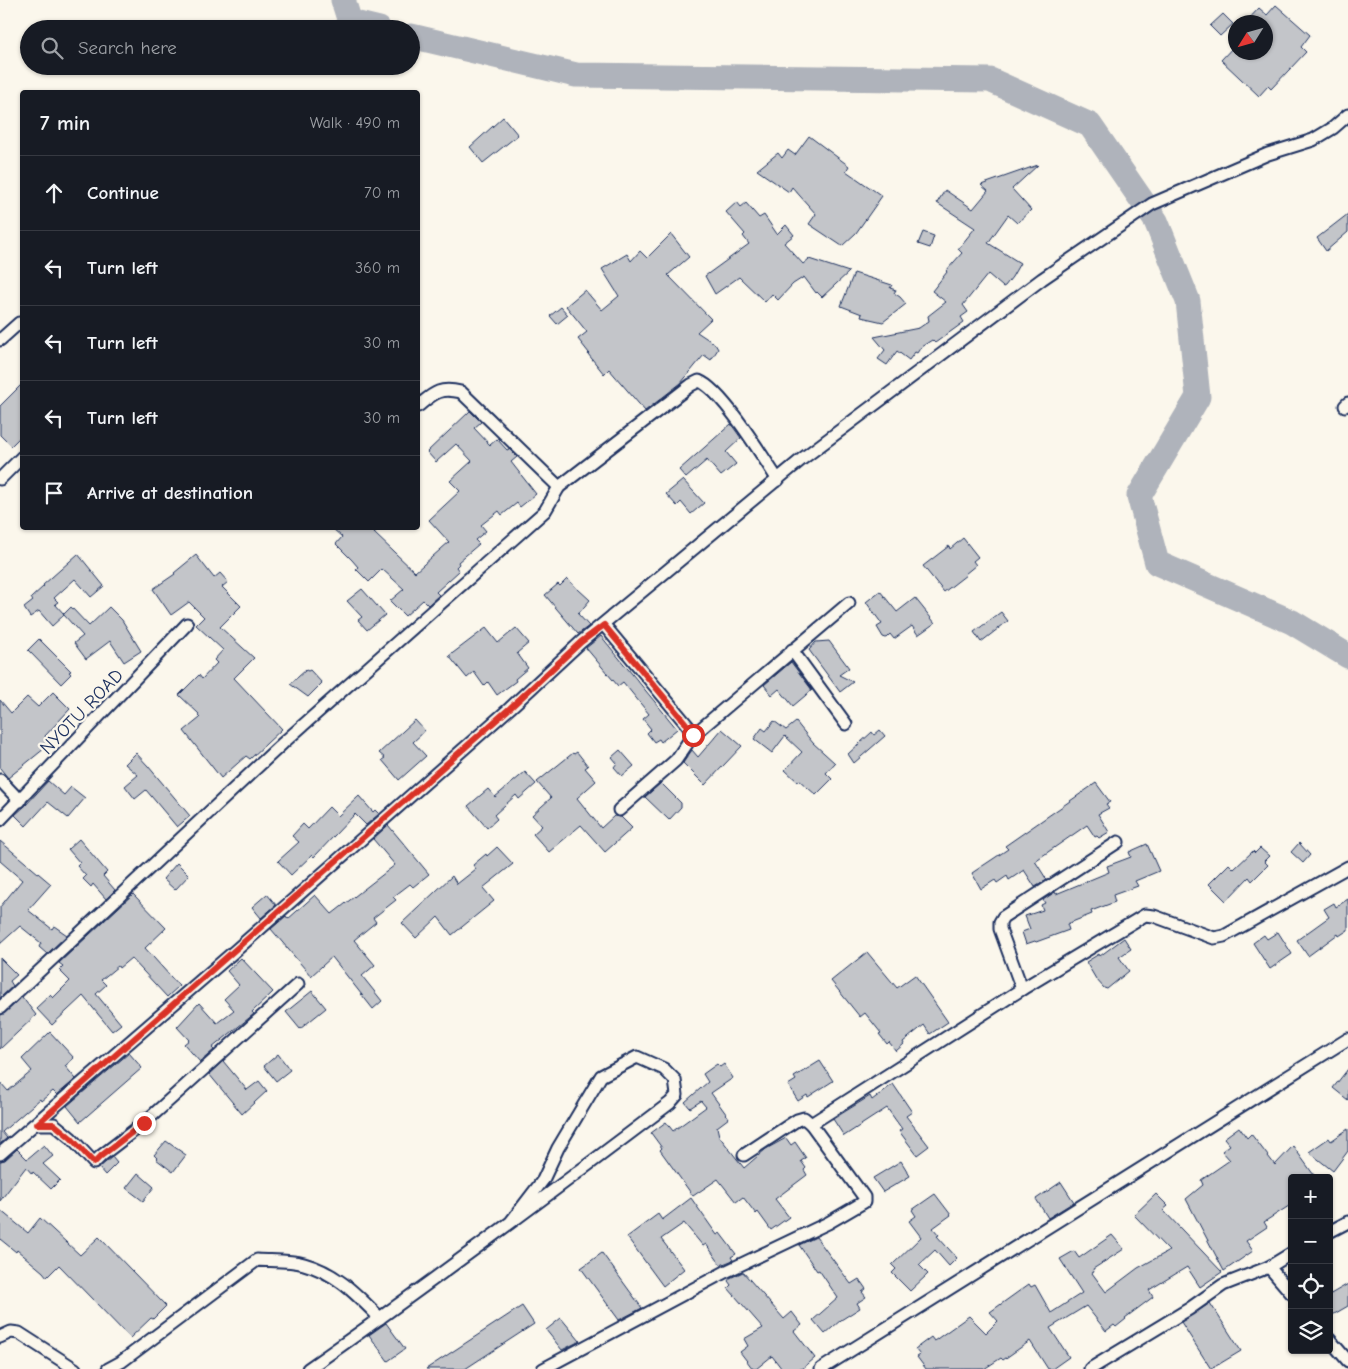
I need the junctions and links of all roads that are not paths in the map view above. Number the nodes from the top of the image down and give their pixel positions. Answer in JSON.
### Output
{"nodes":[{"id":1,"x":1348,"y":114,"type":"edge"},
{"id":2,"x":19,"y":323,"type":"dead end"},
{"id":3,"x":0,"y":340,"type":"edge"},
{"id":4,"x":420,"y":405,"type":"edge"},
{"id":5,"x":20,"y":459,"type":"edge"},
{"id":6,"x":0,"y":479,"type":"edge"},
{"id":7,"x":778,"y":480,"type":"junction"},
{"id":8,"x":559,"y":487,"type":"junction"},
{"id":9,"x":849,"y":603,"type":"dead end"},
{"id":10,"x":187,"y":624,"type":"dead end"},
{"id":11,"x":604,"y":625,"type":"junction"},
{"id":12,"x":792,"y":650,"type":"junction"},
{"id":13,"x":846,"y":724,"type":"dead end"},
{"id":14,"x":693,"y":735,"type":"junction"},
{"id":15,"x":0,"y":780,"type":"edge"},
{"id":16,"x":20,"y":801,"type":"junction"},
{"id":17,"x":619,"y":810,"type":"dead end"},
{"id":18,"x":0,"y":820,"type":"edge"},
{"id":19,"x":1118,"y":842,"type":"dead end"},
{"id":20,"x":1348,"y":867,"type":"edge"},
{"id":21,"x":298,"y":984,"type":"dead end"},
{"id":22,"x":1022,"y":989,"type":"junction"},
{"id":23,"x":0,"y":1008,"type":"edge"},
{"id":24,"x":1348,"y":1039,"type":"edge"},
{"id":25,"x":37,"y":1124,"type":"junction"},
{"id":26,"x":811,"y":1124,"type":"junction"},
{"id":27,"x":0,"y":1154,"type":"edge"},
{"id":28,"x":744,"y":1155,"type":"dead end"},
{"id":29,"x":1348,"y":1222,"type":"edge"},
{"id":30,"x":510,"y":1223,"type":"junction"},
{"id":31,"x":1333,"y":1230,"type":"edge"},
{"id":32,"x":1288,"y":1256,"type":"edge"},
{"id":33,"x":1269,"y":1266,"type":"junction"},
{"id":34,"x":1288,"y":1289,"type":"edge"},
{"id":35,"x":380,"y":1318,"type":"junction"},
{"id":36,"x":0,"y":1337,"type":"edge"},
{"id":37,"x":1333,"y":1344,"type":"edge"},
{"id":38,"x":1348,"y":1361,"type":"edge"},
{"id":39,"x":75,"y":1369,"type":"edge"},
{"id":40,"x":108,"y":1369,"type":"edge"},
{"id":41,"x":308,"y":1369,"type":"edge"},
{"id":42,"x":544,"y":1369,"type":"edge"},
{"id":43,"x":820,"y":1369,"type":"edge"},
{"id":44,"x":1090,"y":1369,"type":"edge"}],
"edges":[{"from":1,"to":7,"type":"street"},
{"from":2,"to":3,"type":"street"},
{"from":4,"to":8,"type":"street"},
{"from":5,"to":6,"type":"street"},
{"from":7,"to":8,"type":"street"},
{"from":7,"to":11,"type":"street"},
{"from":8,"to":23,"type":"street"},
{"from":9,"to":12,"type":"street"},
{"from":10,"to":16,"type":"street","name":"NYOTU ROAD"},
{"from":11,"to":14,"type":"street"},
{"from":11,"to":25,"type":"street"},
{"from":12,"to":13,"type":"street"},
{"from":12,"to":14,"type":"street"},
{"from":14,"to":17,"type":"street"},
{"from":15,"to":16,"type":"street"},
{"from":16,"to":18,"type":"street","name":"NYOTU ROAD"},
{"from":19,"to":22,"type":"street"},
{"from":20,"to":22,"type":"street"},
{"from":21,"to":25,"type":"street"},
{"from":22,"to":26,"type":"street"},
{"from":24,"to":43,"type":"street"},
{"from":25,"to":27,"type":"street"},
{"from":26,"to":28,"type":"street"},
{"from":26,"to":42,"type":"street"},
{"from":29,"to":31,"type":"street"},
{"from":30,"to":30,"type":"street"},
{"from":30,"to":35,"type":"street"},
{"from":32,"to":33,"type":"street"},
{"from":33,"to":34,"type":"street"},
{"from":33,"to":44,"type":"street"},
{"from":35,"to":40,"type":"street"},
{"from":35,"to":41,"type":"street"},
{"from":36,"to":39,"type":"street"},
{"from":37,"to":38,"type":"street"}]}
